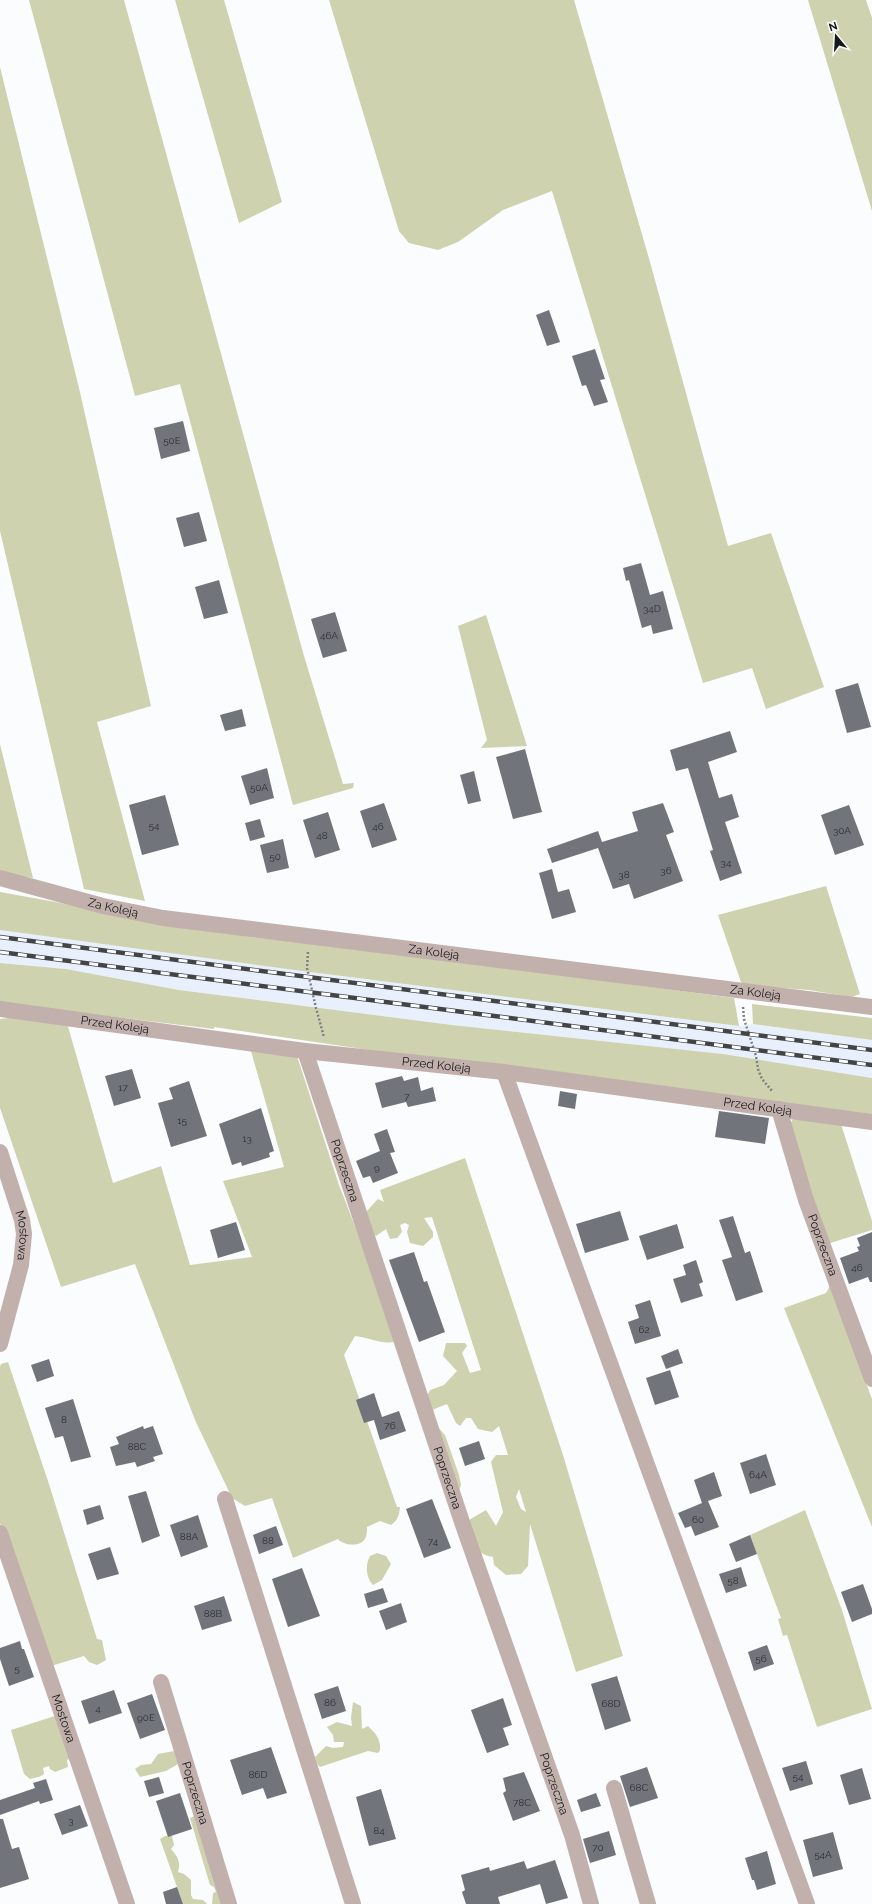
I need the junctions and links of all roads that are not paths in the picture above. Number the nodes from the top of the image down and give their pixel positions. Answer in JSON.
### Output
{"nodes":[{"id":1,"x":0,"y":878,"type":"edge"},
{"id":2,"x":872,"y":1007,"type":"edge"},
{"id":3,"x":0,"y":1008,"type":"edge"},
{"id":4,"x":305,"y":1051,"type":"junction"},
{"id":5,"x":504,"y":1072,"type":"junction"},
{"id":6,"x":780,"y":1110,"type":"junction"},
{"id":7,"x":872,"y":1122,"type":"edge"},
{"id":8,"x":0,"y":1152,"type":"edge"},
{"id":9,"x":0,"y":1344,"type":"edge"},
{"id":10,"x":872,"y":1379,"type":"edge"},
{"id":11,"x":225,"y":1499,"type":"dead end"},
{"id":12,"x":0,"y":1533,"type":"edge"},
{"id":13,"x":161,"y":1682,"type":"dead end"},
{"id":14,"x":614,"y":1788,"type":"dead end"},
{"id":15,"x":127,"y":1904,"type":"edge"},
{"id":16,"x":229,"y":1904,"type":"edge"},
{"id":17,"x":353,"y":1904,"type":"edge"},
{"id":18,"x":592,"y":1904,"type":"edge"},
{"id":19,"x":648,"y":1904,"type":"edge"},
{"id":20,"x":807,"y":1904,"type":"edge"}],
"edges":[{"from":1,"to":2,"type":"street","name":"Za Koleją"},
{"from":3,"to":4,"type":"street","name":"Przed Koleją"},
{"from":4,"to":5,"type":"street","name":"Przed Koleją"},
{"from":4,"to":18,"type":"street","name":"Poprzeczna"},
{"from":5,"to":6,"type":"street","name":"Przed Koleją"},
{"from":5,"to":20,"type":"street"},
{"from":6,"to":7,"type":"street","name":"Przed Koleją"},
{"from":6,"to":10,"type":"street","name":"Poprzeczna"},
{"from":8,"to":9,"type":"street","name":"Mostowa"},
{"from":11,"to":17,"type":"street"},
{"from":12,"to":15,"type":"street","name":"Mostowa"},
{"from":13,"to":16,"type":"street","name":"Poprzeczna"},
{"from":14,"to":19,"type":"street"}]}
